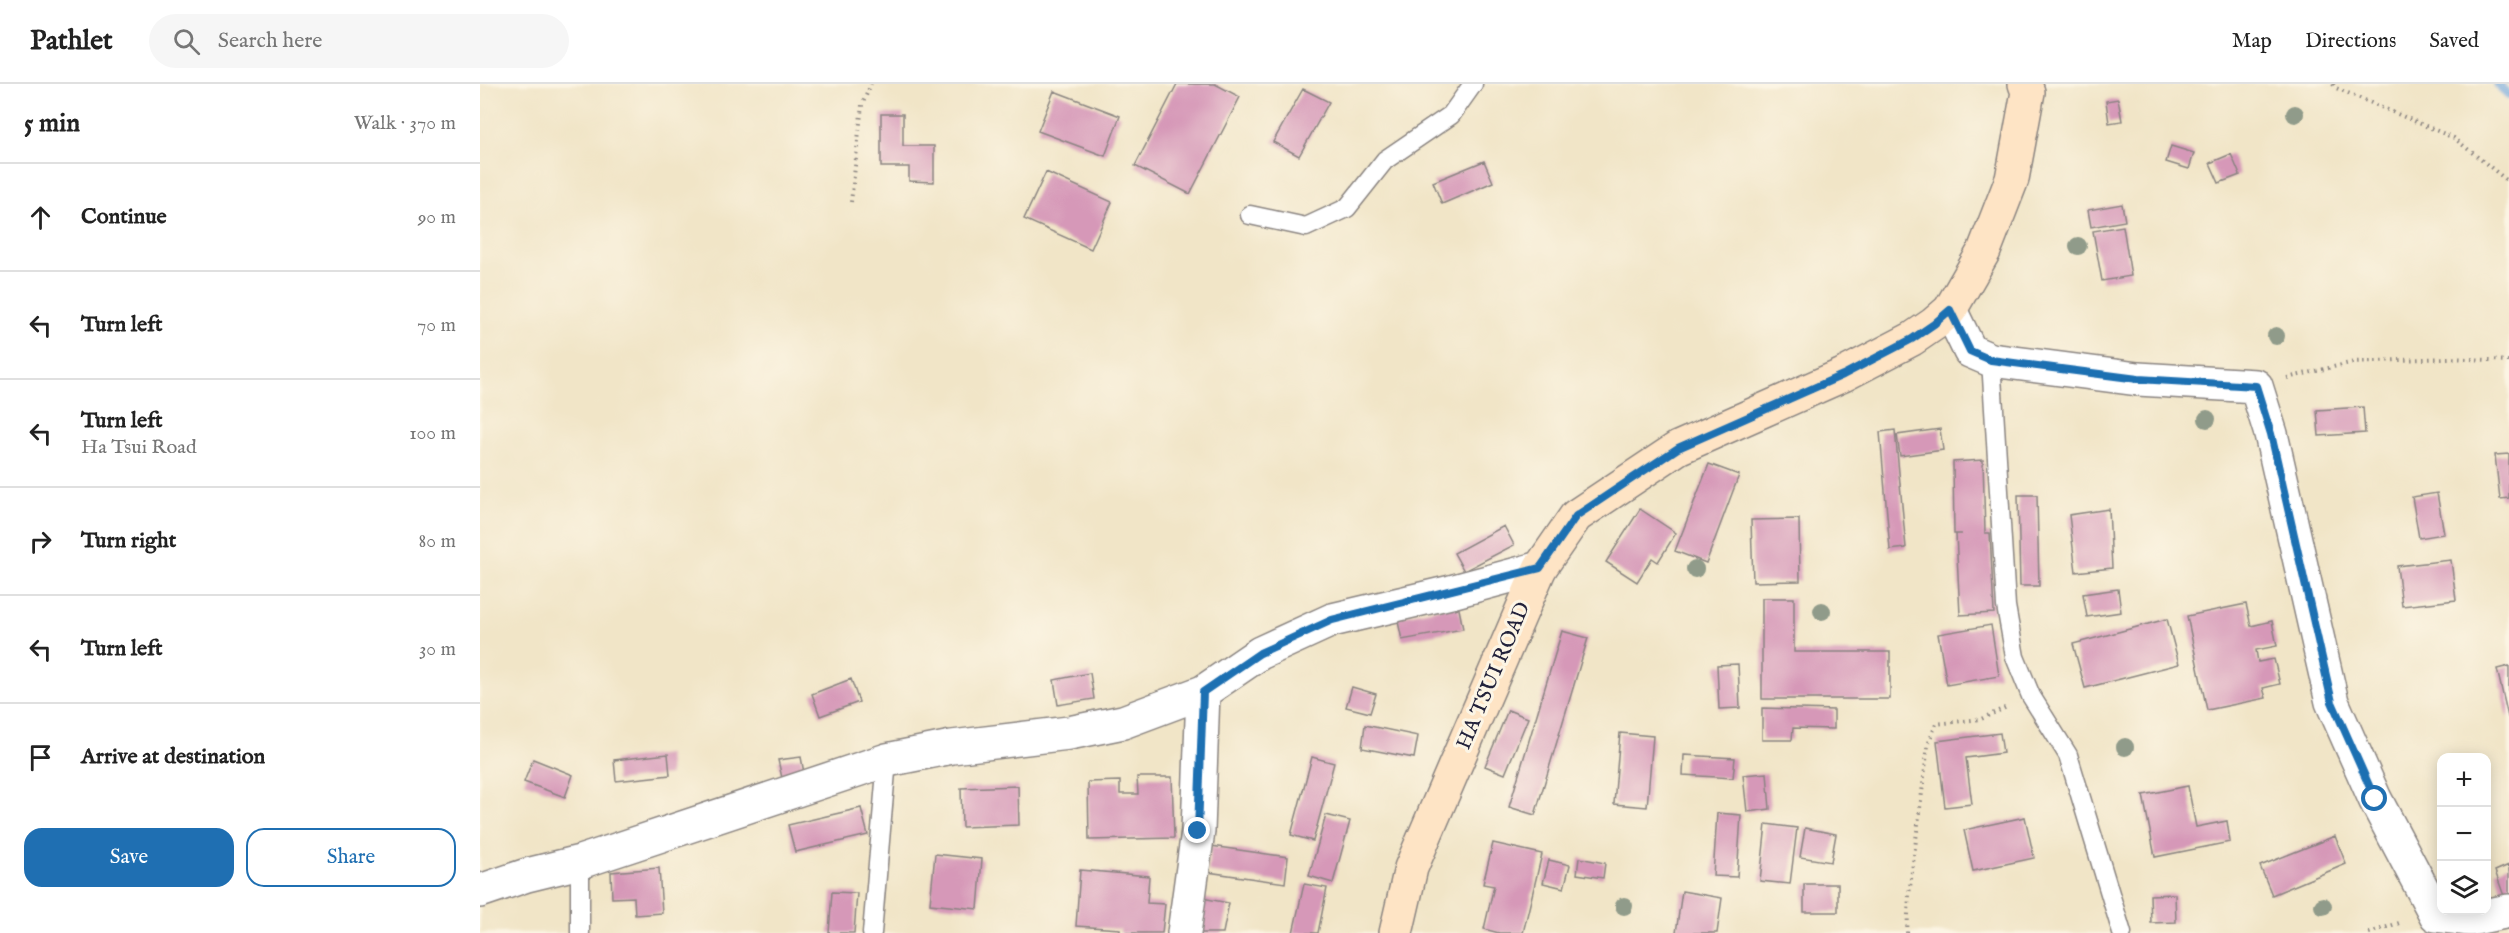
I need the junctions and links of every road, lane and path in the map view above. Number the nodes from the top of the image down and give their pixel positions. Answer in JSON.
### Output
{"nodes":[{"id":1,"x":871,"y":84,"type":"edge"},
{"id":2,"x":1473,"y":84,"type":"edge"},
{"id":3,"x":2333,"y":84,"type":"edge"},
{"id":4,"x":2030,"y":87,"type":"edge"},
{"id":5,"x":2509,"y":182,"type":"edge"},
{"id":6,"x":851,"y":202,"type":"dead end"},
{"id":7,"x":1250,"y":215,"type":"dead end"},
{"id":8,"x":1950,"y":310,"type":"junction"},
{"id":9,"x":1991,"y":360,"type":"junction"},
{"id":10,"x":2509,"y":360,"type":"edge"},
{"id":11,"x":2256,"y":386,"type":"junction"},
{"id":12,"x":1540,"y":568,"type":"junction"},
{"id":13,"x":1203,"y":692,"type":"junction"},
{"id":14,"x":2031,"y":696,"type":"junction"},
{"id":15,"x":887,"y":760,"type":"junction"},
{"id":16,"x":580,"y":862,"type":"junction"},
{"id":17,"x":480,"y":891,"type":"edge"},
{"id":18,"x":2509,"y":910,"type":"edge"},
{"id":19,"x":580,"y":933,"type":"edge"},
{"id":20,"x":872,"y":933,"type":"edge"},
{"id":21,"x":1184,"y":933,"type":"edge"},
{"id":22,"x":1396,"y":933,"type":"edge"},
{"id":23,"x":1907,"y":933,"type":"edge"},
{"id":24,"x":2122,"y":933,"type":"edge"}],
"edges":[{"from":1,"to":6,"type":"path"},
{"from":2,"to":7,"type":"lane"},
{"from":3,"to":5,"type":"path"},
{"from":4,"to":8,"type":"street","name":"HA TSUI ROAD"},
{"from":8,"to":9,"type":"street"},
{"from":8,"to":12,"type":"street","name":"HA TSUI ROAD"},
{"from":9,"to":11,"type":"street"},
{"from":9,"to":14,"type":"lane"},
{"from":10,"to":11,"type":"path"},
{"from":11,"to":18,"type":"street"},
{"from":12,"to":13,"type":"street"},
{"from":12,"to":22,"type":"street","name":"HA TSUI ROAD"},
{"from":13,"to":15,"type":"street"},
{"from":13,"to":21,"type":"street"},
{"from":14,"to":23,"type":"path"},
{"from":14,"to":24,"type":"lane"},
{"from":15,"to":16,"type":"street"},
{"from":15,"to":20,"type":"lane"},
{"from":16,"to":17,"type":"street"},
{"from":16,"to":19,"type":"lane"}]}
